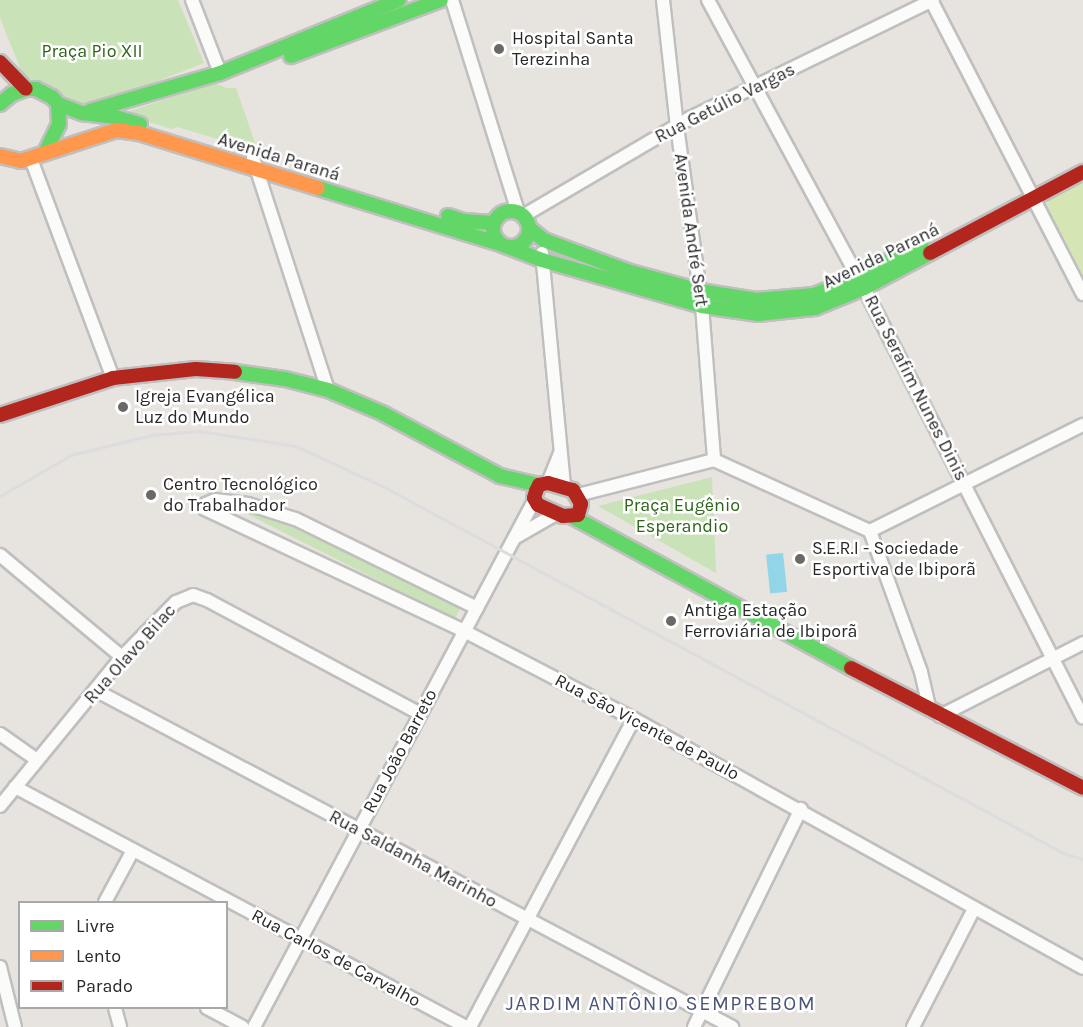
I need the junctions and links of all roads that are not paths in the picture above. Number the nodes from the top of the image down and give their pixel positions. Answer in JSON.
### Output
{"nodes":[{"id":1,"x":192,"y":0,"type":"edge"},
{"id":2,"x":399,"y":0,"type":"edge"},
{"id":3,"x":441,"y":0,"type":"edge"},
{"id":4,"x":452,"y":0,"type":"edge"},
{"id":5,"x":663,"y":0,"type":"edge"},
{"id":6,"x":708,"y":0,"type":"edge"},
{"id":7,"x":932,"y":0,"type":"edge"},
{"id":8,"x":361,"y":22,"type":"junction"},
{"id":9,"x":0,"y":62,"type":"edge"},
{"id":10,"x":220,"y":73,"type":"junction"},
{"id":11,"x":753,"y":87,"type":"junction"},
{"id":12,"x":26,"y":88,"type":"junction"},
{"id":13,"x":0,"y":101,"type":"edge"},
{"id":14,"x":58,"y":104,"type":"junction"},
{"id":15,"x":82,"y":113,"type":"junction"},
{"id":16,"x":677,"y":126,"type":"junction"},
{"id":17,"x":46,"y":151,"type":"junction"},
{"id":18,"x":31,"y":159,"type":"junction"},
{"id":19,"x":1083,"y":159,"type":"edge"},
{"id":20,"x":4,"y":161,"type":"edge"},
{"id":21,"x":255,"y":164,"type":"junction"},
{"id":22,"x":1083,"y":172,"type":"edge"},
{"id":23,"x":1032,"y":192,"type":"junction"},
{"id":24,"x":349,"y":193,"type":"junction"},
{"id":25,"x":523,"y":219,"type":"junction"},
{"id":26,"x":493,"y":223,"type":"junction"},
{"id":27,"x":543,"y":240,"type":"junction"},
{"id":28,"x":504,"y":245,"type":"junction"},
{"id":29,"x":542,"y":260,"type":"junction"},
{"id":30,"x":625,"y":277,"type":"junction"},
{"id":31,"x":861,"y":283,"type":"junction"},
{"id":32,"x":700,"y":291,"type":"junction"},
{"id":33,"x":1083,"y":294,"type":"edge"},
{"id":34,"x":702,"y":306,"type":"junction"},
{"id":35,"x":113,"y":378,"type":"junction"},
{"id":36,"x":328,"y":390,"type":"junction"},
{"id":37,"x":0,"y":415,"type":"edge"},
{"id":38,"x":1083,"y":425,"type":"edge"},
{"id":39,"x":561,"y":452,"type":"junction"},
{"id":40,"x":714,"y":460,"type":"junction"},
{"id":41,"x":967,"y":485,"type":"junction"},
{"id":42,"x":564,"y":486,"type":"junction"},
{"id":43,"x":539,"y":491,"type":"junction"},
{"id":44,"x":577,"y":506,"type":"junction"},
{"id":45,"x":556,"y":514,"type":"junction"},
{"id":46,"x":870,"y":531,"type":"junction"},
{"id":47,"x":512,"y":540,"type":"junction"},
{"id":48,"x":0,"y":555,"type":"edge"},
{"id":49,"x":477,"y":608,"type":"junction"},
{"id":50,"x":464,"y":631,"type":"junction"},
{"id":51,"x":1083,"y":643,"type":"edge"},
{"id":52,"x":122,"y":657,"type":"junction"},
{"id":53,"x":1052,"y":659,"type":"junction"},
{"id":54,"x":95,"y":690,"type":"junction"},
{"id":55,"x":419,"y":713,"type":"junction"},
{"id":56,"x":935,"y":713,"type":"junction"},
{"id":57,"x":1083,"y":717,"type":"edge"},
{"id":58,"x":634,"y":719,"type":"junction"},
{"id":59,"x":0,"y":734,"type":"edge"},
{"id":60,"x":37,"y":760,"type":"junction"},
{"id":61,"x":15,"y":787,"type":"junction"},
{"id":62,"x":1083,"y":788,"type":"edge"},
{"id":63,"x":0,"y":806,"type":"edge"},
{"id":64,"x":801,"y":809,"type":"junction"},
{"id":65,"x":358,"y":830,"type":"junction"},
{"id":66,"x":133,"y":850,"type":"junction"},
{"id":67,"x":106,"y":901,"type":"edge"},
{"id":68,"x":974,"y":909,"type":"junction"},
{"id":69,"x":528,"y":919,"type":"junction"},
{"id":70,"x":300,"y":939,"type":"junction"},
{"id":71,"x":0,"y":968,"type":"edge"},
{"id":72,"x":1083,"y":968,"type":"edge"},
{"id":73,"x":115,"y":1009,"type":"edge"},
{"id":74,"x":209,"y":1009,"type":"edge"},
{"id":75,"x":701,"y":1010,"type":"junction"},
{"id":76,"x":15,"y":1027,"type":"edge"},
{"id":77,"x":120,"y":1027,"type":"edge"},
{"id":78,"x":242,"y":1027,"type":"edge"},
{"id":79,"x":254,"y":1027,"type":"edge"},
{"id":80,"x":466,"y":1027,"type":"edge"},
{"id":81,"x":470,"y":1027,"type":"edge"},
{"id":82,"x":694,"y":1027,"type":"edge"},
{"id":83,"x":732,"y":1027,"type":"edge"},
{"id":84,"x":913,"y":1027,"type":"edge"}],
"edges":[{"from":1,"to":10,"type":"street"},
{"from":2,"to":8,"type":"main road"},
{"from":3,"to":8,"type":"main road"},
{"from":4,"to":25,"type":"street"},
{"from":5,"to":16,"type":"street","name":"Avenida André Sert"},
{"from":6,"to":11,"type":"street","name":"Rua Serafim Nunes Dinis"},
{"from":7,"to":11,"type":"street","name":"Rua Getúlio Vargas"},
{"from":7,"to":23,"type":"street"},
{"from":8,"to":10,"type":"main road"},
{"from":9,"to":12,"type":"main road"},
{"from":10,"to":15,"type":"main road"},
{"from":11,"to":16,"type":"street","name":"Rua Getúlio Vargas"},
{"from":11,"to":31,"type":"street","name":"Rua Serafim Nunes Dinis"},
{"from":12,"to":13,"type":"main road"},
{"from":12,"to":14,"type":"main road","name":"Avenida Paraná"},
{"from":14,"to":15,"type":"main road","name":"Avenida Paraná"},
{"from":14,"to":17,"type":"main road"},
{"from":15,"to":21,"type":"main road","name":"Avenida Paraná"},
{"from":16,"to":25,"type":"street","name":"Rua Getúlio Vargas"},
{"from":16,"to":32,"type":"street","name":"Avenida André Sert"},
{"from":17,"to":18,"type":"main road","name":"Avenida Paraná"},
{"from":17,"to":21,"type":"main road","name":"Avenida Paraná"},
{"from":18,"to":20,"type":"main road"},
{"from":18,"to":35,"type":"street"},
{"from":19,"to":23,"type":"main road","name":"Avenida Paraná"},
{"from":21,"to":24,"type":"main road","name":"Avenida Paraná"},
{"from":21,"to":36,"type":"street"},
{"from":22,"to":23,"type":"main road","name":"Avenida Paraná"},
{"from":23,"to":31,"type":"main road","name":"Avenida Paraná"},
{"from":23,"to":33,"type":"street"},
{"from":24,"to":26,"type":"main road","name":"Avenida Paraná"},
{"from":24,"to":28,"type":"main road","name":"Avenida Paraná"},
{"from":25,"to":26,"type":"main road"},
{"from":25,"to":27,"type":"main road","name":"Avenida Paraná"},
{"from":25,"to":28,"type":"main road"},
{"from":26,"to":28,"type":"main road"},
{"from":27,"to":29,"type":"street"},
{"from":27,"to":30,"type":"main road","name":"Avenida Paraná"},
{"from":28,"to":29,"type":"main road","name":"Avenida Paraná"},
{"from":29,"to":30,"type":"main road","name":"Avenida Paraná"},
{"from":29,"to":39,"type":"street"},
{"from":30,"to":32,"type":"main road","name":"Avenida Paraná"},
{"from":30,"to":34,"type":"main road","name":"Avenida Paraná"},
{"from":31,"to":32,"type":"main road","name":"Avenida Paraná"},
{"from":31,"to":34,"type":"main road","name":"Avenida Paraná"},
{"from":31,"to":41,"type":"street","name":"Rua Serafim Nunes Dinis"},
{"from":32,"to":34,"type":"street","name":"Avenida André Sert"},
{"from":34,"to":40,"type":"street","name":"Avenida André Sert"},
{"from":35,"to":36,"type":"main road"},
{"from":35,"to":37,"type":"main road"},
{"from":36,"to":43,"type":"main road"},
{"from":38,"to":41,"type":"street"},
{"from":39,"to":42,"type":"street"},
{"from":39,"to":43,"type":"street","name":"Rua João Barreto"},
{"from":40,"to":44,"type":"street"},
{"from":40,"to":46,"type":"street"},
{"from":41,"to":46,"type":"street"},
{"from":41,"to":53,"type":"street","name":"Rua Serafim Nunes Dinis"},
{"from":42,"to":43,"type":"main road"},
{"from":42,"to":44,"type":"main road"},
{"from":43,"to":45,"type":"main road"},
{"from":43,"to":47,"type":"street","name":"Rua João Barreto"},
{"from":44,"to":45,"type":"main road"},
{"from":44,"to":56,"type":"main road"},
{"from":45,"to":47,"type":"street"},
{"from":46,"to":56,"type":"street"},
{"from":47,"to":49,"type":"street","name":"Rua João Barreto"},
{"from":48,"to":52,"type":"street"},
{"from":49,"to":50,"type":"street","name":"Rua João Barreto"},
{"from":49,"to":50,"type":"street","name":"Rua São Vicente de Paulo"},
{"from":50,"to":55,"type":"street","name":"Rua João Barreto"},
{"from":50,"to":58,"type":"street","name":"Rua São Vicente de Paulo"},
{"from":51,"to":53,"type":"street"},
{"from":52,"to":54,"type":"street","name":"Rua Olavo Bilac"},
{"from":52,"to":55,"type":"street","name":"Rua Olavo Bilac"},
{"from":53,"to":56,"type":"street"},
{"from":53,"to":57,"type":"street","name":"Rua Serafim Nunes Dinis"},
{"from":54,"to":60,"type":"street","name":"Rua Olavo Bilac"},
{"from":54,"to":65,"type":"street","name":"Rua Saldanha Marinho"},
{"from":55,"to":65,"type":"street","name":"Rua João Barreto"},
{"from":56,"to":62,"type":"main road"},
{"from":58,"to":64,"type":"street","name":"Rua São Vicente de Paulo"},
{"from":58,"to":69,"type":"street"},
{"from":59,"to":60,"type":"street"},
{"from":60,"to":61,"type":"street","name":"Rua Olavo Bilac"},
{"from":61,"to":63,"type":"street","name":"Rua Olavo Bilac"},
{"from":61,"to":66,"type":"street","name":"Rua Carlos de Carvalho"},
{"from":64,"to":68,"type":"street","name":"Rua São Vicente de Paulo"},
{"from":64,"to":75,"type":"street"},
{"from":65,"to":69,"type":"street","name":"Rua Saldanha Marinho"},
{"from":65,"to":70,"type":"street","name":"Rua João Barreto"},
{"from":66,"to":67,"type":"street"},
{"from":66,"to":70,"type":"street","name":"Rua Carlos de Carvalho"},
{"from":68,"to":72,"type":"street","name":"Rua São Vicente de Paulo"},
{"from":68,"to":84,"type":"street"},
{"from":69,"to":75,"type":"street","name":"Rua Saldanha Marinho"},
{"from":69,"to":81,"type":"street"},
{"from":70,"to":79,"type":"street","name":"Rua João Barreto"},
{"from":70,"to":80,"type":"street","name":"Rua Carlos de Carvalho"},
{"from":71,"to":76,"type":"street"},
{"from":73,"to":77,"type":"street"},
{"from":74,"to":78,"type":"street"},
{"from":75,"to":82,"type":"street"},
{"from":75,"to":83,"type":"street","name":"Rua Saldanha Marinho"}]}
